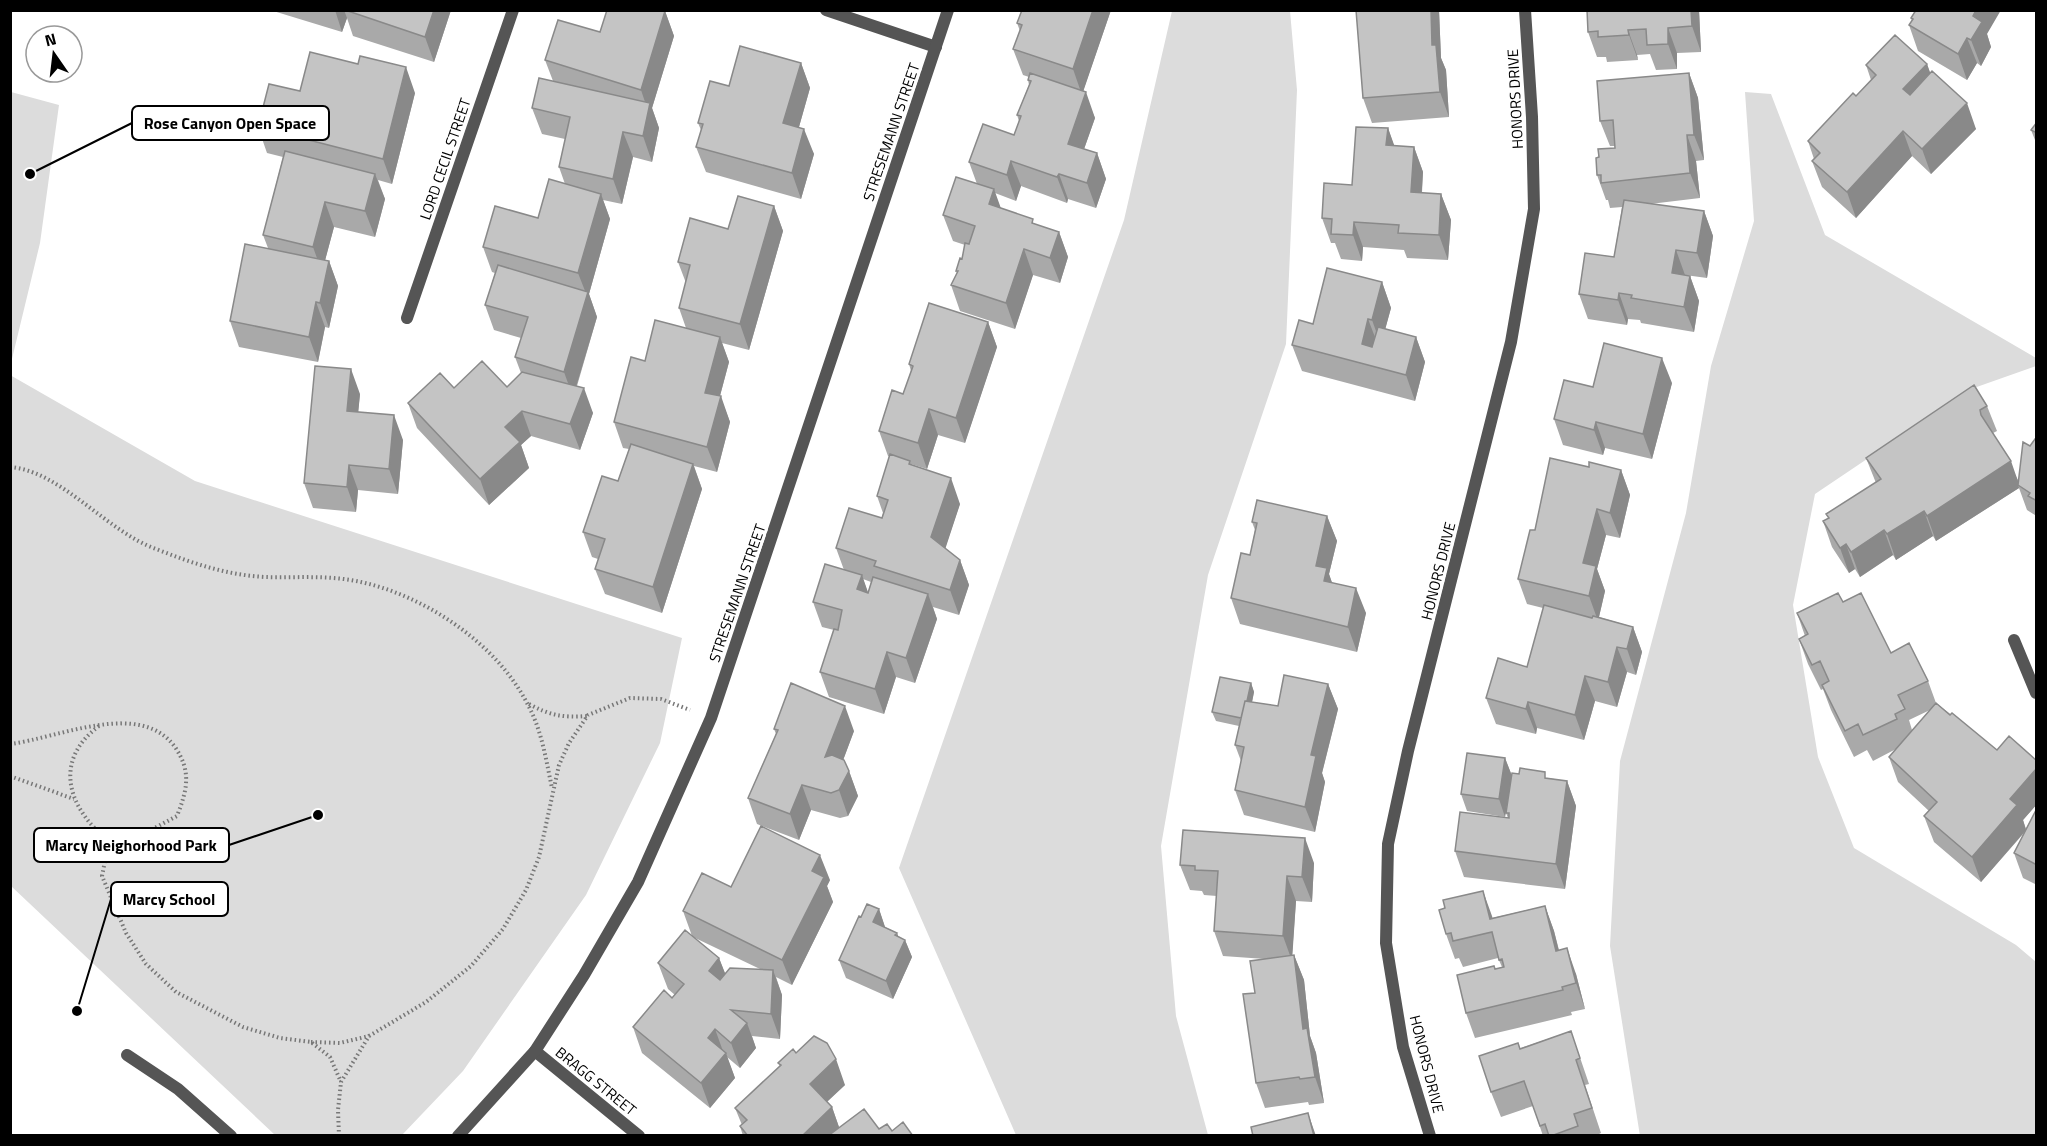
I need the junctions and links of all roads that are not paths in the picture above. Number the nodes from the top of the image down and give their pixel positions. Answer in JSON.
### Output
{"nodes":[{"id":1,"x":513,"y":10,"type":"edge"},
{"id":2,"x":826,"y":10,"type":"edge"},
{"id":3,"x":948,"y":10,"type":"edge"},
{"id":4,"x":1525,"y":10,"type":"edge"},
{"id":5,"x":936,"y":47,"type":"junction"},
{"id":6,"x":407,"y":318,"type":"dead end"},
{"id":7,"x":2014,"y":640,"type":"dead end"},
{"id":8,"x":2037,"y":693,"type":"edge"},
{"id":9,"x":535,"y":1051,"type":"junction"},
{"id":10,"x":127,"y":1055,"type":"dead end"},
{"id":11,"x":231,"y":1136,"type":"edge"},
{"id":12,"x":458,"y":1136,"type":"edge"},
{"id":13,"x":639,"y":1136,"type":"edge"},
{"id":14,"x":1430,"y":1136,"type":"edge"}],
"edges":[{"from":1,"to":6,"type":"street","name":"LORD CECIL STREET"},
{"from":2,"to":5,"type":"street"},
{"from":3,"to":5,"type":"street","name":"STRESEMANN STREET"},
{"from":4,"to":14,"type":"street","name":"HONORS DRIVE"},
{"from":5,"to":9,"type":"street","name":"STRESEMANN STREET"},
{"from":7,"to":8,"type":"street"},
{"from":9,"to":12,"type":"street","name":"STRESEMANN STREET"},
{"from":9,"to":13,"type":"street","name":"BRAGG STREET"},
{"from":10,"to":11,"type":"street"}]}
